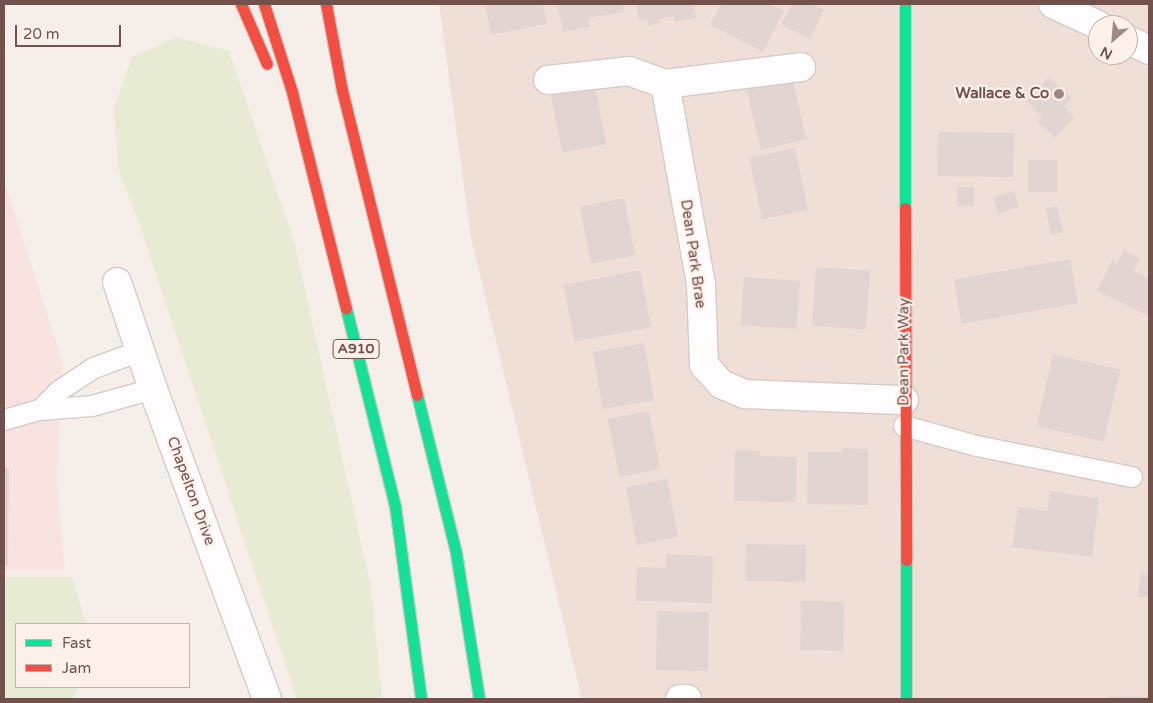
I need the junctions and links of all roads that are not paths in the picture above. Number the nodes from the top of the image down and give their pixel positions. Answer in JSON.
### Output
{"nodes":[{"id":1,"x":241,"y":4,"type":"edge"},
{"id":2,"x":264,"y":4,"type":"edge"},
{"id":3,"x":326,"y":4,"type":"edge"},
{"id":4,"x":905,"y":4,"type":"edge"},
{"id":5,"x":1053,"y":4,"type":"edge"},
{"id":6,"x":1088,"y":20,"type":"edge"},
{"id":7,"x":801,"y":67,"type":"dead end"},
{"id":8,"x":272,"y":77,"type":"dead end"},
{"id":9,"x":548,"y":80,"type":"dead end"},
{"id":10,"x":665,"y":84,"type":"junction"},
{"id":11,"x":283,"y":103,"type":"dead end"},
{"id":12,"x":313,"y":179,"type":"junction"},
{"id":13,"x":117,"y":282,"type":"dead end"},
{"id":14,"x":140,"y":350,"type":"junction"},
{"id":15,"x":153,"y":389,"type":"junction"},
{"id":16,"x":40,"y":410,"type":"junction"},
{"id":17,"x":904,"y":413,"type":"junction"},
{"id":18,"x":4,"y":420,"type":"edge"},
{"id":19,"x":1132,"y":477,"type":"dead end"},
{"id":20,"x":267,"y":699,"type":"edge"},
{"id":21,"x":421,"y":699,"type":"edge"},
{"id":22,"x":479,"y":699,"type":"edge"},
{"id":23,"x":680,"y":699,"type":"edge"},
{"id":24,"x":687,"y":699,"type":"edge"},
{"id":25,"x":906,"y":699,"type":"edge"}],
"edges":[{"from":1,"to":8,"type":"main road"},
{"from":2,"to":12,"type":"main road","number":"A910"},
{"from":3,"to":22,"type":"main road","number":"A910"},
{"from":4,"to":17,"type":"main road","name":"Dean Park Way"},
{"from":5,"to":6,"type":"street"},
{"from":7,"to":10,"type":"street"},
{"from":9,"to":10,"type":"street"},
{"from":10,"to":17,"type":"street","name":"Dean Park Brae"},
{"from":11,"to":12,"type":"main road"},
{"from":12,"to":21,"type":"main road","number":"A910"},
{"from":13,"to":14,"type":"street","name":"Chapelton Drive"},
{"from":14,"to":15,"type":"street","name":"Chapelton Drive"},
{"from":14,"to":16,"type":"lane"},
{"from":15,"to":16,"type":"lane"},
{"from":15,"to":20,"type":"street","name":"Chapelton Drive"},
{"from":16,"to":18,"type":"lane"},
{"from":17,"to":19,"type":"lane"},
{"from":17,"to":25,"type":"main road","name":"Dean Park Way"},
{"from":23,"to":24,"type":"street"}]}
